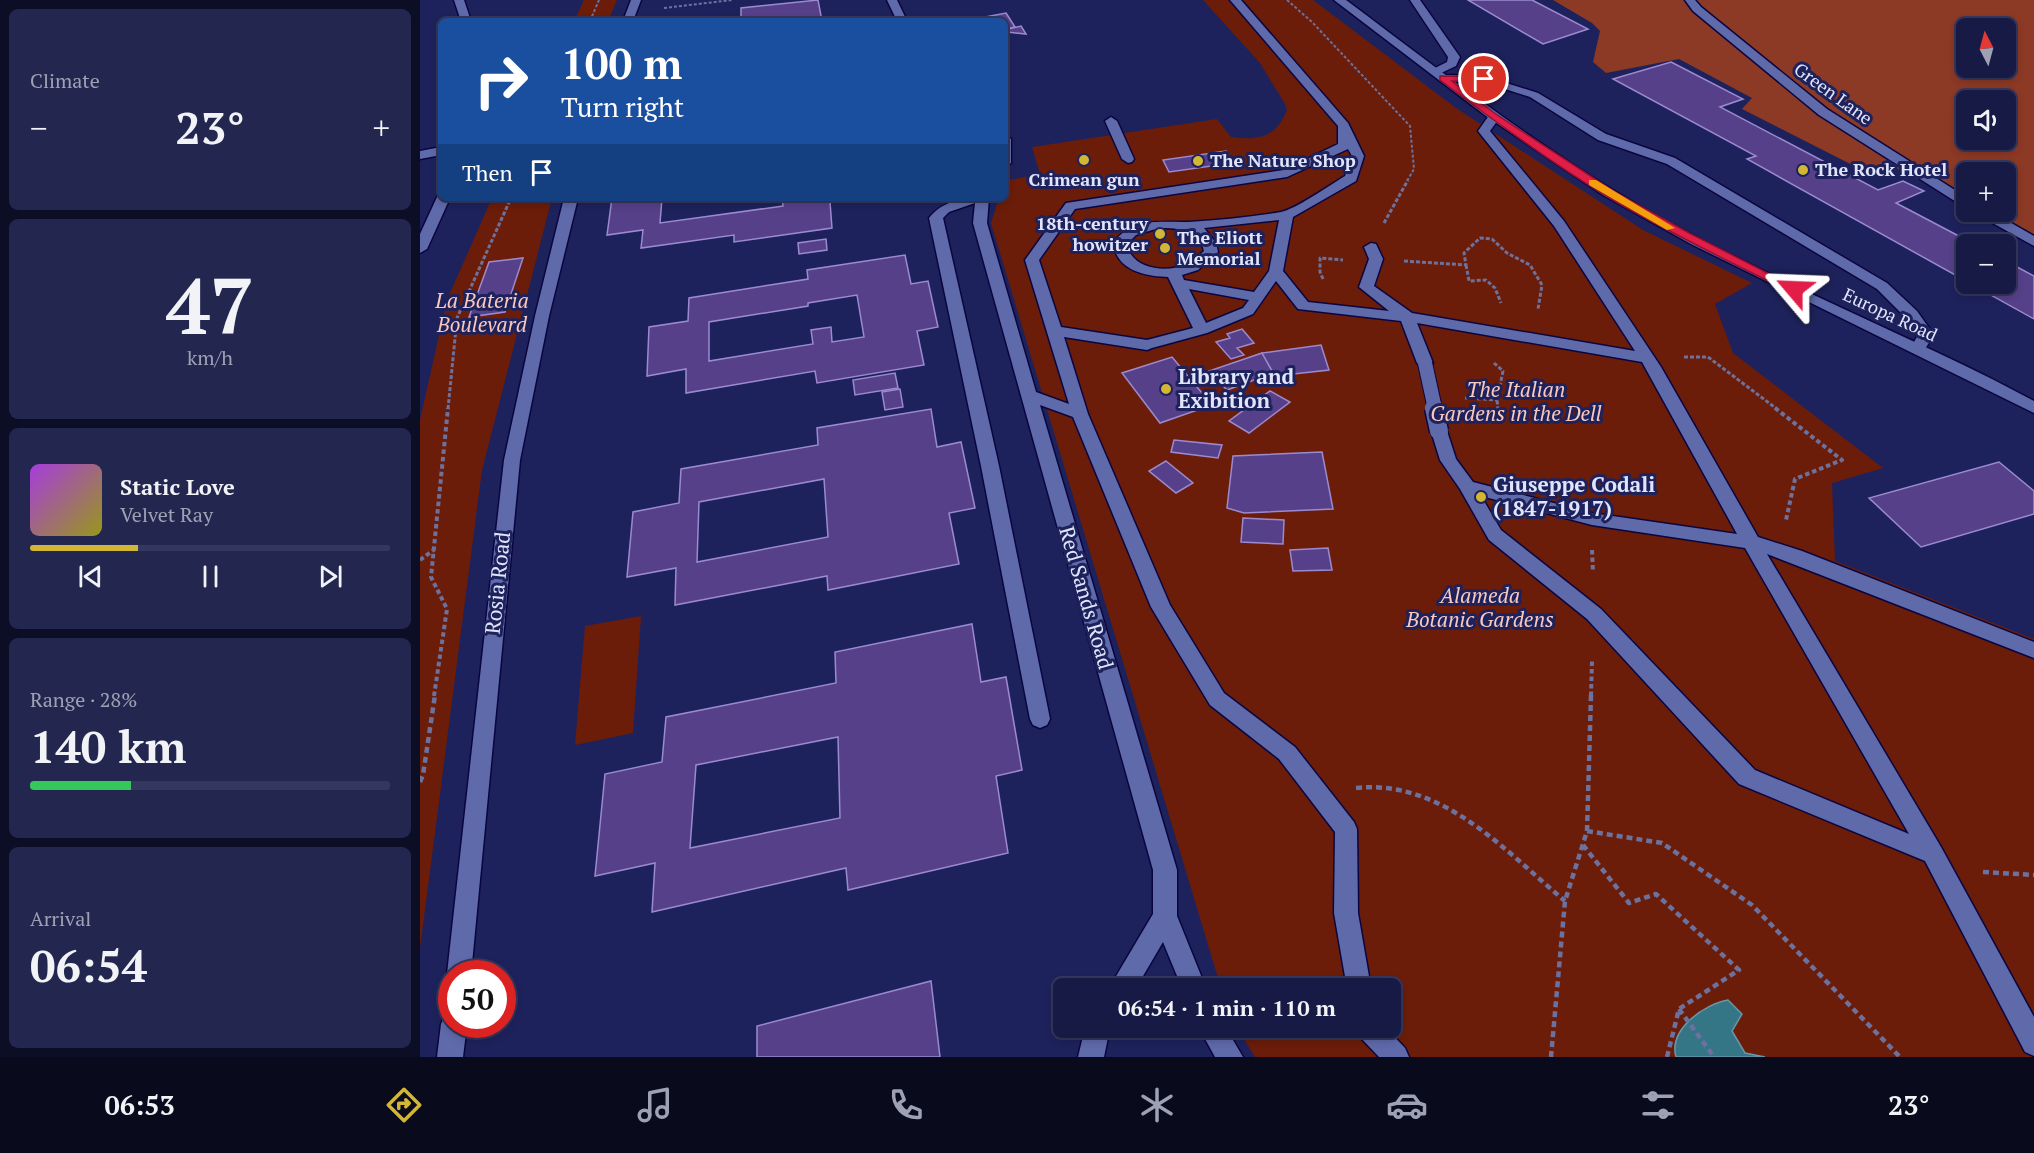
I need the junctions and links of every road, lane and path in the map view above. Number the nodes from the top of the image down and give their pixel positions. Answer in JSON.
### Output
{"nodes":[{"id":1,"x":459,"y":0,"type":"edge"},
{"id":2,"x":599,"y":0,"type":"edge"},
{"id":3,"x":636,"y":0,"type":"edge"},
{"id":4,"x":732,"y":0,"type":"edge"},
{"id":5,"x":892,"y":0,"type":"edge"},
{"id":6,"x":1235,"y":0,"type":"edge"},
{"id":7,"x":1339,"y":0,"type":"edge"},
{"id":8,"x":1415,"y":0,"type":"edge"},
{"id":9,"x":1690,"y":0,"type":"edge"},
{"id":10,"x":630,"y":16,"type":"edge"},
{"id":11,"x":465,"y":18,"type":"edge"},
{"id":12,"x":591,"y":18,"type":"edge"},
{"id":13,"x":901,"y":18,"type":"edge"},
{"id":14,"x":1439,"y":75,"type":"junction"},
{"id":15,"x":1494,"y":117,"type":"junction"},
{"id":16,"x":1111,"y":121,"type":"dead end"},
{"id":17,"x":1344,"y":126,"type":"junction"},
{"id":18,"x":438,"y":152,"type":"edge"},
{"id":19,"x":420,"y":155,"type":"edge"},
{"id":20,"x":1128,"y":159,"type":"dead end"},
{"id":21,"x":1956,"y":196,"type":"edge"},
{"id":22,"x":442,"y":201,"type":"edge"},
{"id":23,"x":510,"y":201,"type":"edge"},
{"id":24,"x":570,"y":201,"type":"edge"},
{"id":25,"x":969,"y":201,"type":"edge"},
{"id":26,"x":982,"y":201,"type":"edge"},
{"id":27,"x":1287,"y":215,"type":"junction"},
{"id":28,"x":2000,"y":222,"type":"edge"},
{"id":29,"x":1186,"y":226,"type":"junction"},
{"id":30,"x":2034,"y":242,"type":"edge"},
{"id":31,"x":420,"y":249,"type":"edge"},
{"id":32,"x":1374,"y":253,"type":"joint"},
{"id":33,"x":1466,"y":265,"type":"junction"},
{"id":34,"x":1276,"y":271,"type":"junction"},
{"id":35,"x":1176,"y":278,"type":"junction"},
{"id":36,"x":1258,"y":297,"type":"junction"},
{"id":37,"x":1504,"y":307,"type":"dead end"},
{"id":38,"x":1529,"y":315,"type":"dead end"},
{"id":39,"x":1407,"y":317,"type":"junction"},
{"id":40,"x":1202,"y":330,"type":"junction"},
{"id":41,"x":1054,"y":332,"type":"junction"},
{"id":42,"x":1918,"y":349,"type":"junction"},
{"id":43,"x":1647,"y":358,"type":"junction"},
{"id":44,"x":1029,"y":395,"type":"junction"},
{"id":45,"x":1483,"y":399,"type":"dead end"},
{"id":46,"x":1497,"y":400,"type":"dead end"},
{"id":47,"x":2034,"y":408,"type":"edge"},
{"id":48,"x":1484,"y":413,"type":"dead end"},
{"id":49,"x":1080,"y":414,"type":"junction"},
{"id":50,"x":1499,"y":414,"type":"dead end"},
{"id":51,"x":1467,"y":486,"type":"junction"},
{"id":52,"x":1592,"y":519,"type":"junction"},
{"id":53,"x":1751,"y":542,"type":"junction"},
{"id":54,"x":435,"y":549,"type":"junction"},
{"id":55,"x":1779,"y":550,"type":"junction"},
{"id":56,"x":420,"y":560,"type":"edge"},
{"id":57,"x":1594,"y":614,"type":"junction"},
{"id":58,"x":2034,"y":650,"type":"edge"},
{"id":59,"x":1040,"y":719,"type":"dead end"},
{"id":60,"x":420,"y":782,"type":"edge"},
{"id":61,"x":1321,"y":798,"type":"junction"},
{"id":62,"x":1587,"y":831,"type":"junction"},
{"id":63,"x":1582,"y":845,"type":"junction"},
{"id":64,"x":1937,"y":862,"type":"junction"},
{"id":65,"x":2034,"y":875,"type":"edge"},
{"id":66,"x":1565,"y":901,"type":"junction"},
{"id":67,"x":1165,"y":916,"type":"junction"},
{"id":68,"x":460,"y":960,"type":"edge"},
{"id":69,"x":1128,"y":978,"type":"edge"},
{"id":70,"x":1190,"y":978,"type":"edge"},
{"id":71,"x":1357,"y":978,"type":"edge"},
{"id":72,"x":1679,"y":1010,"type":"junction"},
{"id":73,"x":452,"y":1038,"type":"edge"},
{"id":74,"x":1096,"y":1038,"type":"edge"},
{"id":75,"x":1218,"y":1038,"type":"edge"},
{"id":76,"x":1378,"y":1038,"type":"edge"},
{"id":77,"x":2034,"y":1043,"type":"edge"},
{"id":78,"x":450,"y":1057,"type":"edge"},
{"id":79,"x":1091,"y":1057,"type":"edge"},
{"id":80,"x":1230,"y":1057,"type":"edge"},
{"id":81,"x":1396,"y":1057,"type":"edge"},
{"id":82,"x":1551,"y":1057,"type":"edge"},
{"id":83,"x":1667,"y":1057,"type":"edge"},
{"id":84,"x":1714,"y":1057,"type":"edge"},
{"id":85,"x":1900,"y":1057,"type":"edge"}],
"edges":[{"from":1,"to":11,"type":"street"},
{"from":2,"to":12,"type":"path"},
{"from":3,"to":10,"type":"street"},
{"from":4,"to":10,"type":"path"},
{"from":5,"to":13,"type":"street"},
{"from":6,"to":17,"type":"street"},
{"from":7,"to":14,"type":"street","name":"Europa Road"},
{"from":8,"to":14,"type":"street"},
{"from":9,"to":21,"type":"street","name":"Green Lane"},
{"from":14,"to":15,"type":"street","name":"Europa Road"},
{"from":14,"to":42,"type":"street"},
{"from":15,"to":42,"type":"street","name":"Europa Road"},
{"from":15,"to":43,"type":"street"},
{"from":16,"to":20,"type":"street"},
{"from":17,"to":27,"type":"street"},
{"from":17,"to":41,"type":"street"},
{"from":18,"to":19,"type":"street"},
{"from":22,"to":31,"type":"street"},
{"from":23,"to":54,"type":"path"},
{"from":24,"to":68,"type":"street","name":"Rosia Road"},
{"from":25,"to":59,"type":"street"},
{"from":26,"to":44,"type":"street","name":"Red Sands Road"},
{"from":27,"to":29,"type":"street"},
{"from":27,"to":34,"type":"street"},
{"from":28,"to":30,"type":"street"},
{"from":29,"to":35,"type":"street"},
{"from":29,"to":35,"type":"street"},
{"from":32,"to":33,"type":"path"},
{"from":32,"to":39,"type":"street"},
{"from":33,"to":37,"type":"path"},
{"from":33,"to":38,"type":"path"},
{"from":34,"to":36,"type":"street"},
{"from":34,"to":39,"type":"street"},
{"from":35,"to":36,"type":"street"},
{"from":35,"to":40,"type":"street"},
{"from":36,"to":40,"type":"street"},
{"from":39,"to":43,"type":"street"},
{"from":39,"to":51,"type":"street","bridge":true},
{"from":40,"to":41,"type":"street"},
{"from":41,"to":49,"type":"street"},
{"from":42,"to":47,"type":"street","name":"Europa Road"},
{"from":43,"to":53,"type":"street"},
{"from":43,"to":55,"type":"path"},
{"from":44,"to":49,"type":"street"},
{"from":44,"to":67,"type":"street","name":"Red Sands Road"},
{"from":45,"to":46,"type":"path"},
{"from":48,"to":50,"type":"path"},
{"from":49,"to":61,"type":"street"},
{"from":51,"to":52,"type":"street"},
{"from":51,"to":57,"type":"street"},
{"from":52,"to":53,"type":"street"},
{"from":52,"to":57,"type":"path"},
{"from":53,"to":55,"type":"street"},
{"from":53,"to":64,"type":"street"},
{"from":54,"to":56,"type":"path"},
{"from":54,"to":60,"type":"path"},
{"from":55,"to":58,"type":"street"},
{"from":57,"to":62,"type":"path"},
{"from":57,"to":64,"type":"street"},
{"from":61,"to":66,"type":"path"},
{"from":61,"to":71,"type":"street"},
{"from":62,"to":63,"type":"path"},
{"from":62,"to":85,"type":"path"},
{"from":63,"to":66,"type":"path"},
{"from":63,"to":72,"type":"path"},
{"from":64,"to":65,"type":"path"},
{"from":64,"to":77,"type":"street"},
{"from":66,"to":82,"type":"path"},
{"from":67,"to":69,"type":"street","name":"Red Sands Road"},
{"from":67,"to":70,"type":"street"},
{"from":72,"to":83,"type":"path"},
{"from":72,"to":84,"type":"path"},
{"from":73,"to":78,"type":"street"},
{"from":74,"to":79,"type":"street"},
{"from":75,"to":80,"type":"street"},
{"from":76,"to":81,"type":"street"}]}
